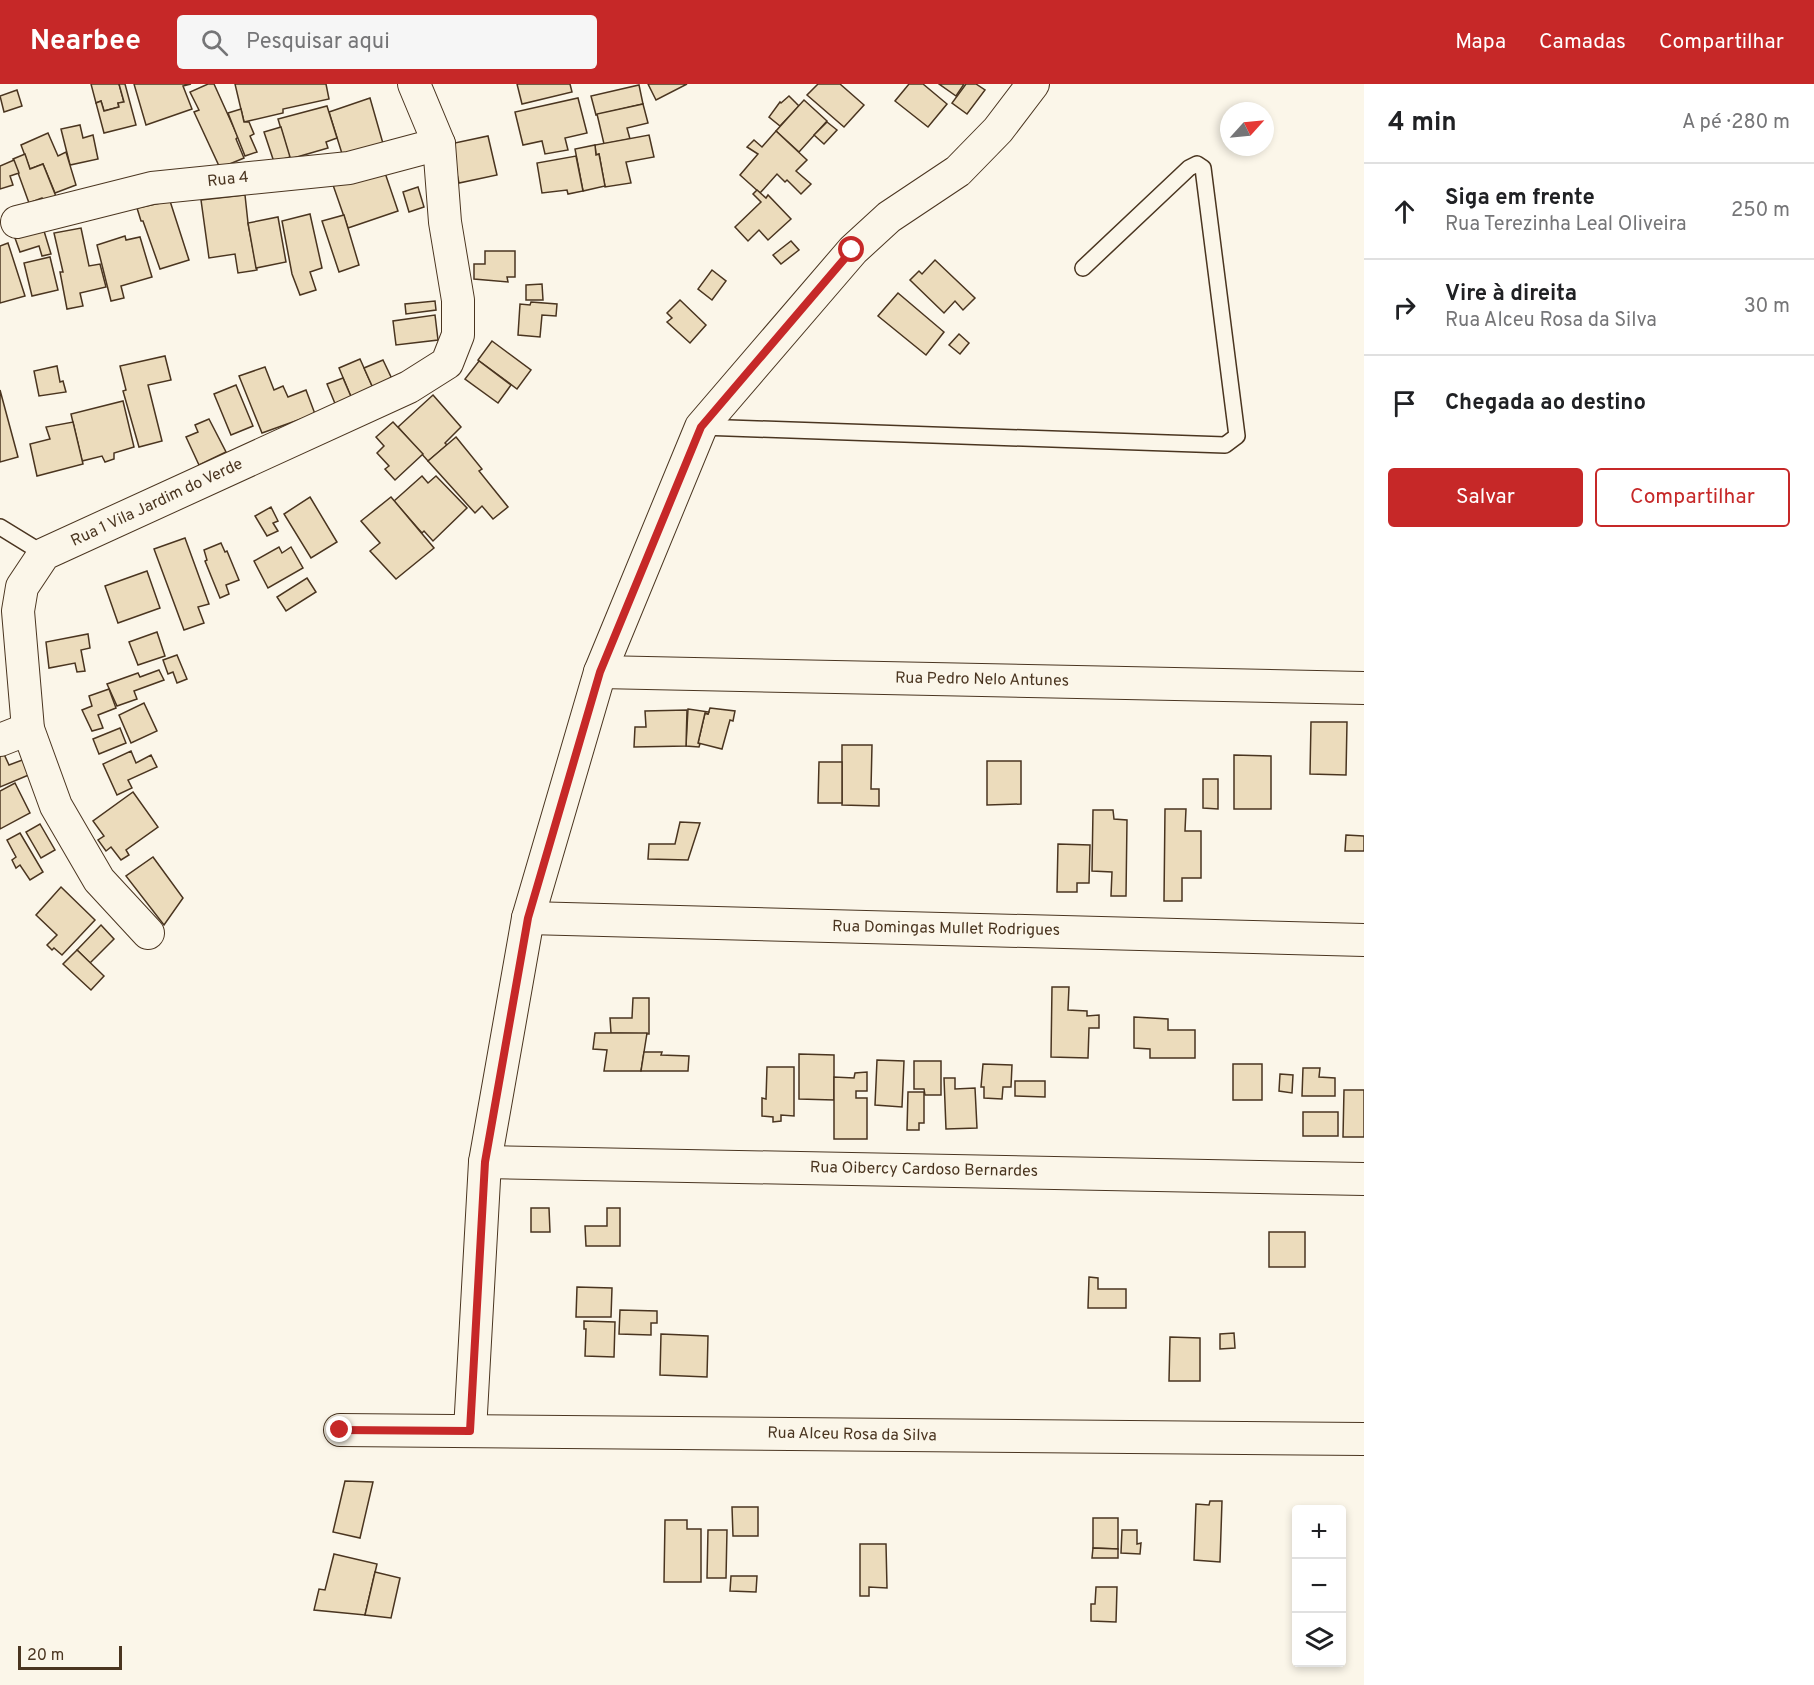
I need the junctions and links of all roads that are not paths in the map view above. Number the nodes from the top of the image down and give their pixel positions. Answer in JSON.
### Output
{"nodes":[{"id":1,"x":414,"y":84,"type":"edge"},
{"id":2,"x":1033,"y":84,"type":"edge"},
{"id":3,"x":439,"y":144,"type":"junction"},
{"id":4,"x":17,"y":222,"type":"dead end"},
{"id":5,"x":1083,"y":268,"type":"dead end"},
{"id":6,"x":701,"y":427,"type":"junction"},
{"id":7,"x":0,"y":527,"type":"edge"},
{"id":8,"x":44,"y":554,"type":"junction"},
{"id":9,"x":600,"y":672,"type":"junction"},
{"id":10,"x":1364,"y":688,"type":"edge"},
{"id":11,"x":14,"y":735,"type":"edge"},
{"id":12,"x":528,"y":918,"type":"junction"},
{"id":13,"x":148,"y":933,"type":"dead end"},
{"id":14,"x":1364,"y":940,"type":"edge"},
{"id":15,"x":485,"y":1162,"type":"junction"},
{"id":16,"x":1364,"y":1179,"type":"edge"},
{"id":17,"x":340,"y":1430,"type":"dead end"},
{"id":18,"x":470,"y":1431,"type":"junction"},
{"id":19,"x":1364,"y":1439,"type":"edge"}],
"edges":[{"from":1,"to":3,"type":"street","name":"Rua 1 Vila Jardim do Verde"},
{"from":2,"to":6,"type":"street"},
{"from":3,"to":4,"type":"street","name":"Rua 4"},
{"from":3,"to":8,"type":"street","name":"Rua 1 Vila Jardim do Verde"},
{"from":5,"to":6,"type":"lane"},
{"from":6,"to":9,"type":"street"},
{"from":7,"to":8,"type":"lane"},
{"from":8,"to":11,"type":"street"},
{"from":9,"to":10,"type":"street","name":"Rua Pedro Nelo Antunes"},
{"from":9,"to":12,"type":"street"},
{"from":11,"to":13,"type":"street"},
{"from":12,"to":14,"type":"street","name":"Rua Domingas Mullet Rodrigues"},
{"from":12,"to":15,"type":"street"},
{"from":15,"to":16,"type":"street","name":"Rua Oibercy Cardoso Bernardes"},
{"from":15,"to":18,"type":"street"},
{"from":17,"to":18,"type":"street","name":"Rua Alceu Rosa da Silva"},
{"from":18,"to":19,"type":"street","name":"Rua Alceu Rosa da Silva"}]}
